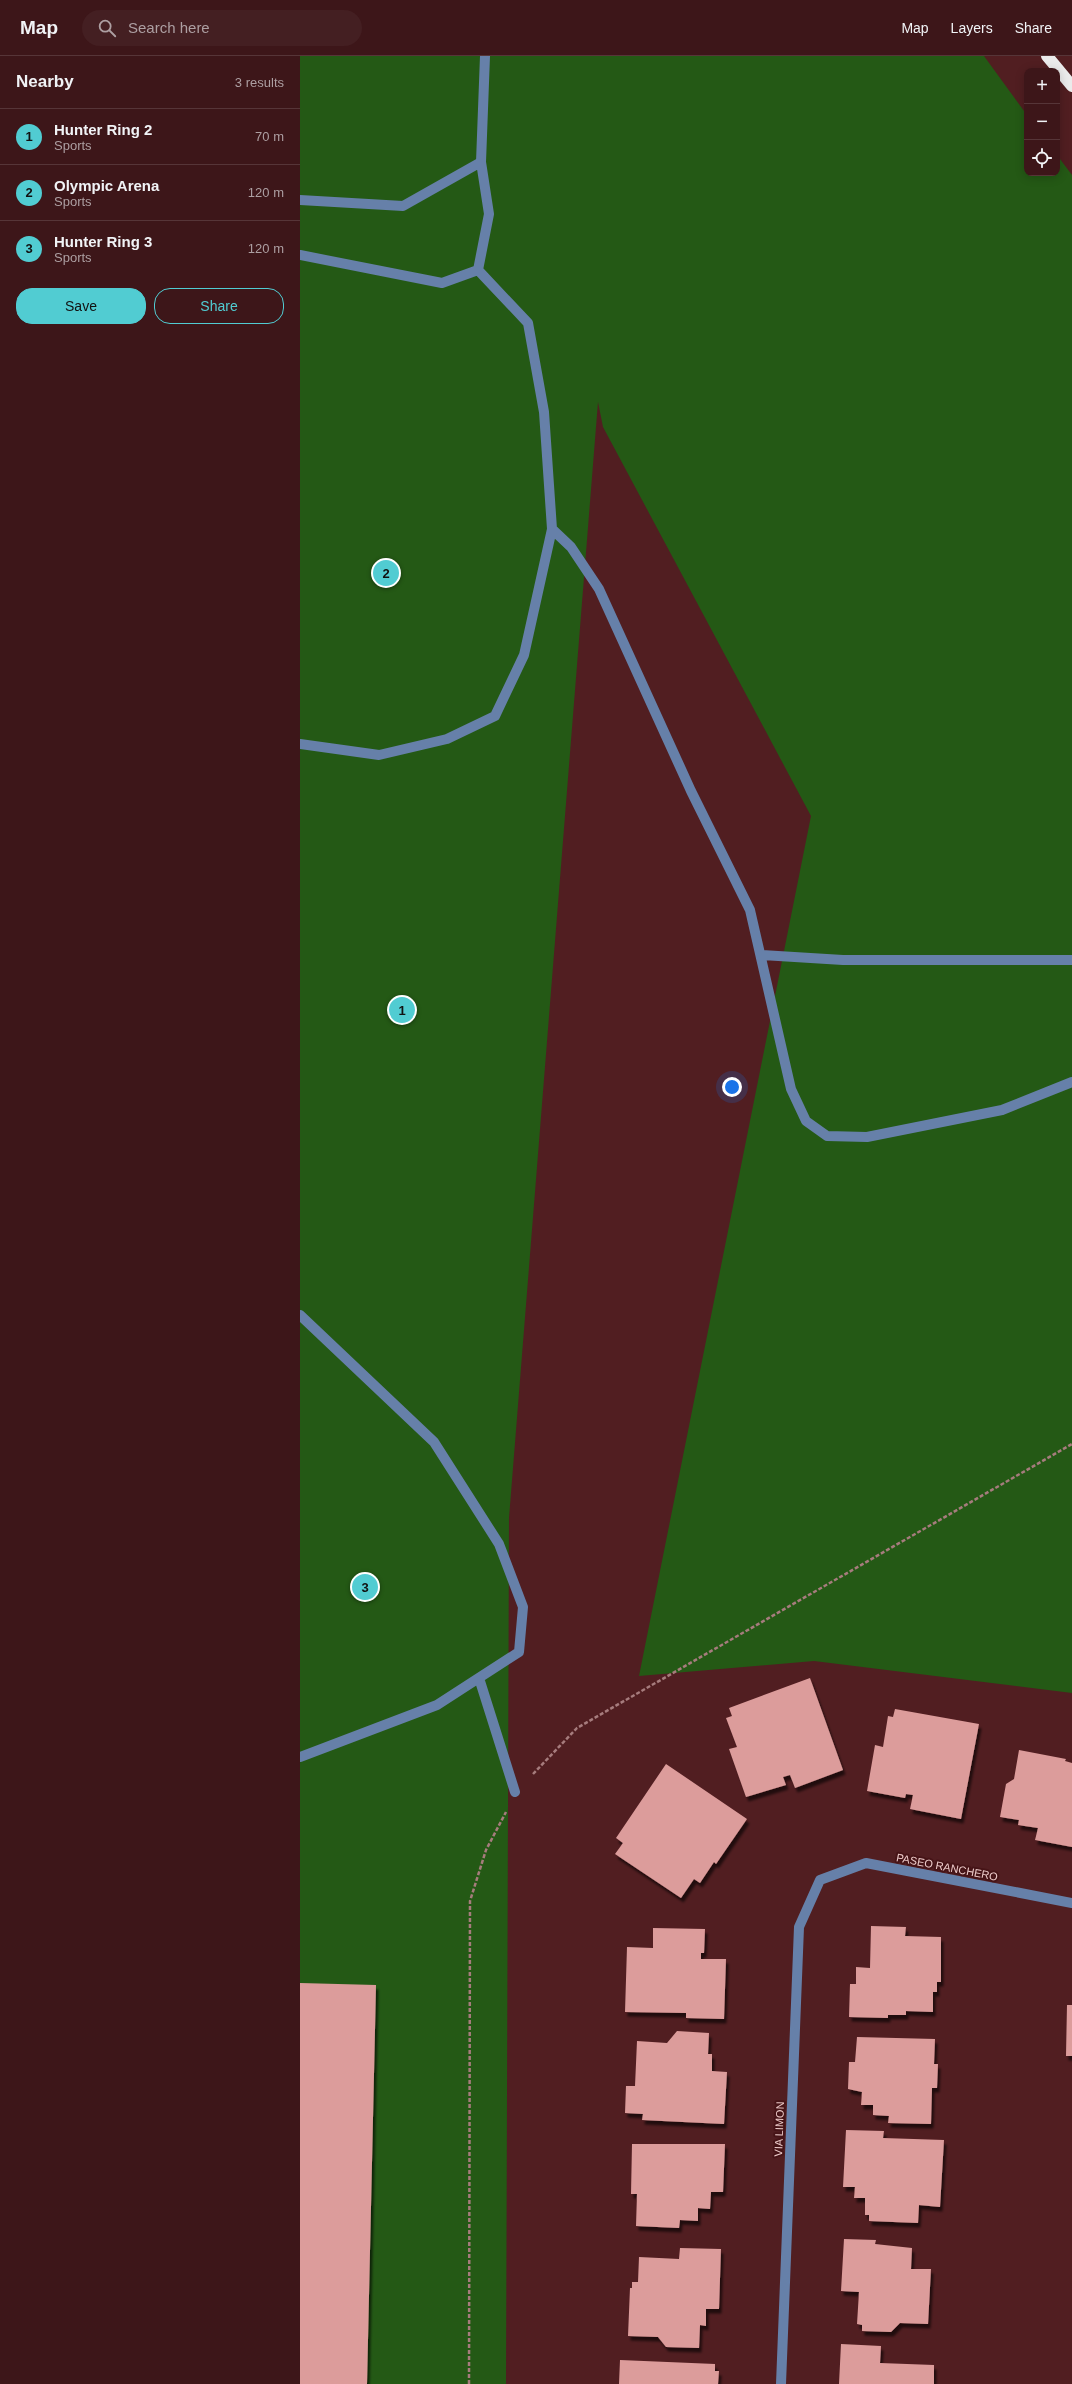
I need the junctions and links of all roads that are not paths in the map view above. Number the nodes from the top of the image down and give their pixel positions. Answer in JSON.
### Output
{"nodes":[{"id":1,"x":485,"y":56,"type":"edge"},
{"id":2,"x":1047,"y":56,"type":"edge"},
{"id":3,"x":1072,"y":86,"type":"edge"},
{"id":4,"x":481,"y":162,"type":"junction"},
{"id":5,"x":300,"y":200,"type":"edge"},
{"id":6,"x":300,"y":255,"type":"edge"},
{"id":7,"x":478,"y":270,"type":"junction"},
{"id":8,"x":552,"y":529,"type":"junction"},
{"id":9,"x":300,"y":744,"type":"edge"},
{"id":10,"x":761,"y":955,"type":"junction"},
{"id":11,"x":1072,"y":960,"type":"edge"},
{"id":12,"x":1072,"y":1082,"type":"edge"},
{"id":13,"x":300,"y":1315,"type":"edge"},
{"id":14,"x":479,"y":1678,"type":"junction"},
{"id":15,"x":300,"y":1757,"type":"edge"},
{"id":16,"x":516,"y":1792,"type":"road end"},
{"id":17,"x":820,"y":1880,"type":"joint"},
{"id":18,"x":1072,"y":1903,"type":"edge"},
{"id":19,"x":781,"y":2384,"type":"edge"}],
"edges":[{"from":1,"to":4,"type":"street"},
{"from":2,"to":3,"type":"highway"},
{"from":4,"to":5,"type":"street"},
{"from":4,"to":7,"type":"street"},
{"from":6,"to":7,"type":"street"},
{"from":7,"to":8,"type":"street"},
{"from":8,"to":9,"type":"street"},
{"from":8,"to":10,"type":"street"},
{"from":10,"to":11,"type":"street"},
{"from":10,"to":12,"type":"street"},
{"from":13,"to":14,"type":"street"},
{"from":14,"to":15,"type":"street"},
{"from":14,"to":16,"type":"street"},
{"from":17,"to":18,"type":"street","name":"PASEO RANCHERO"},
{"from":17,"to":19,"type":"street","name":"VIA LIMON"}]}
